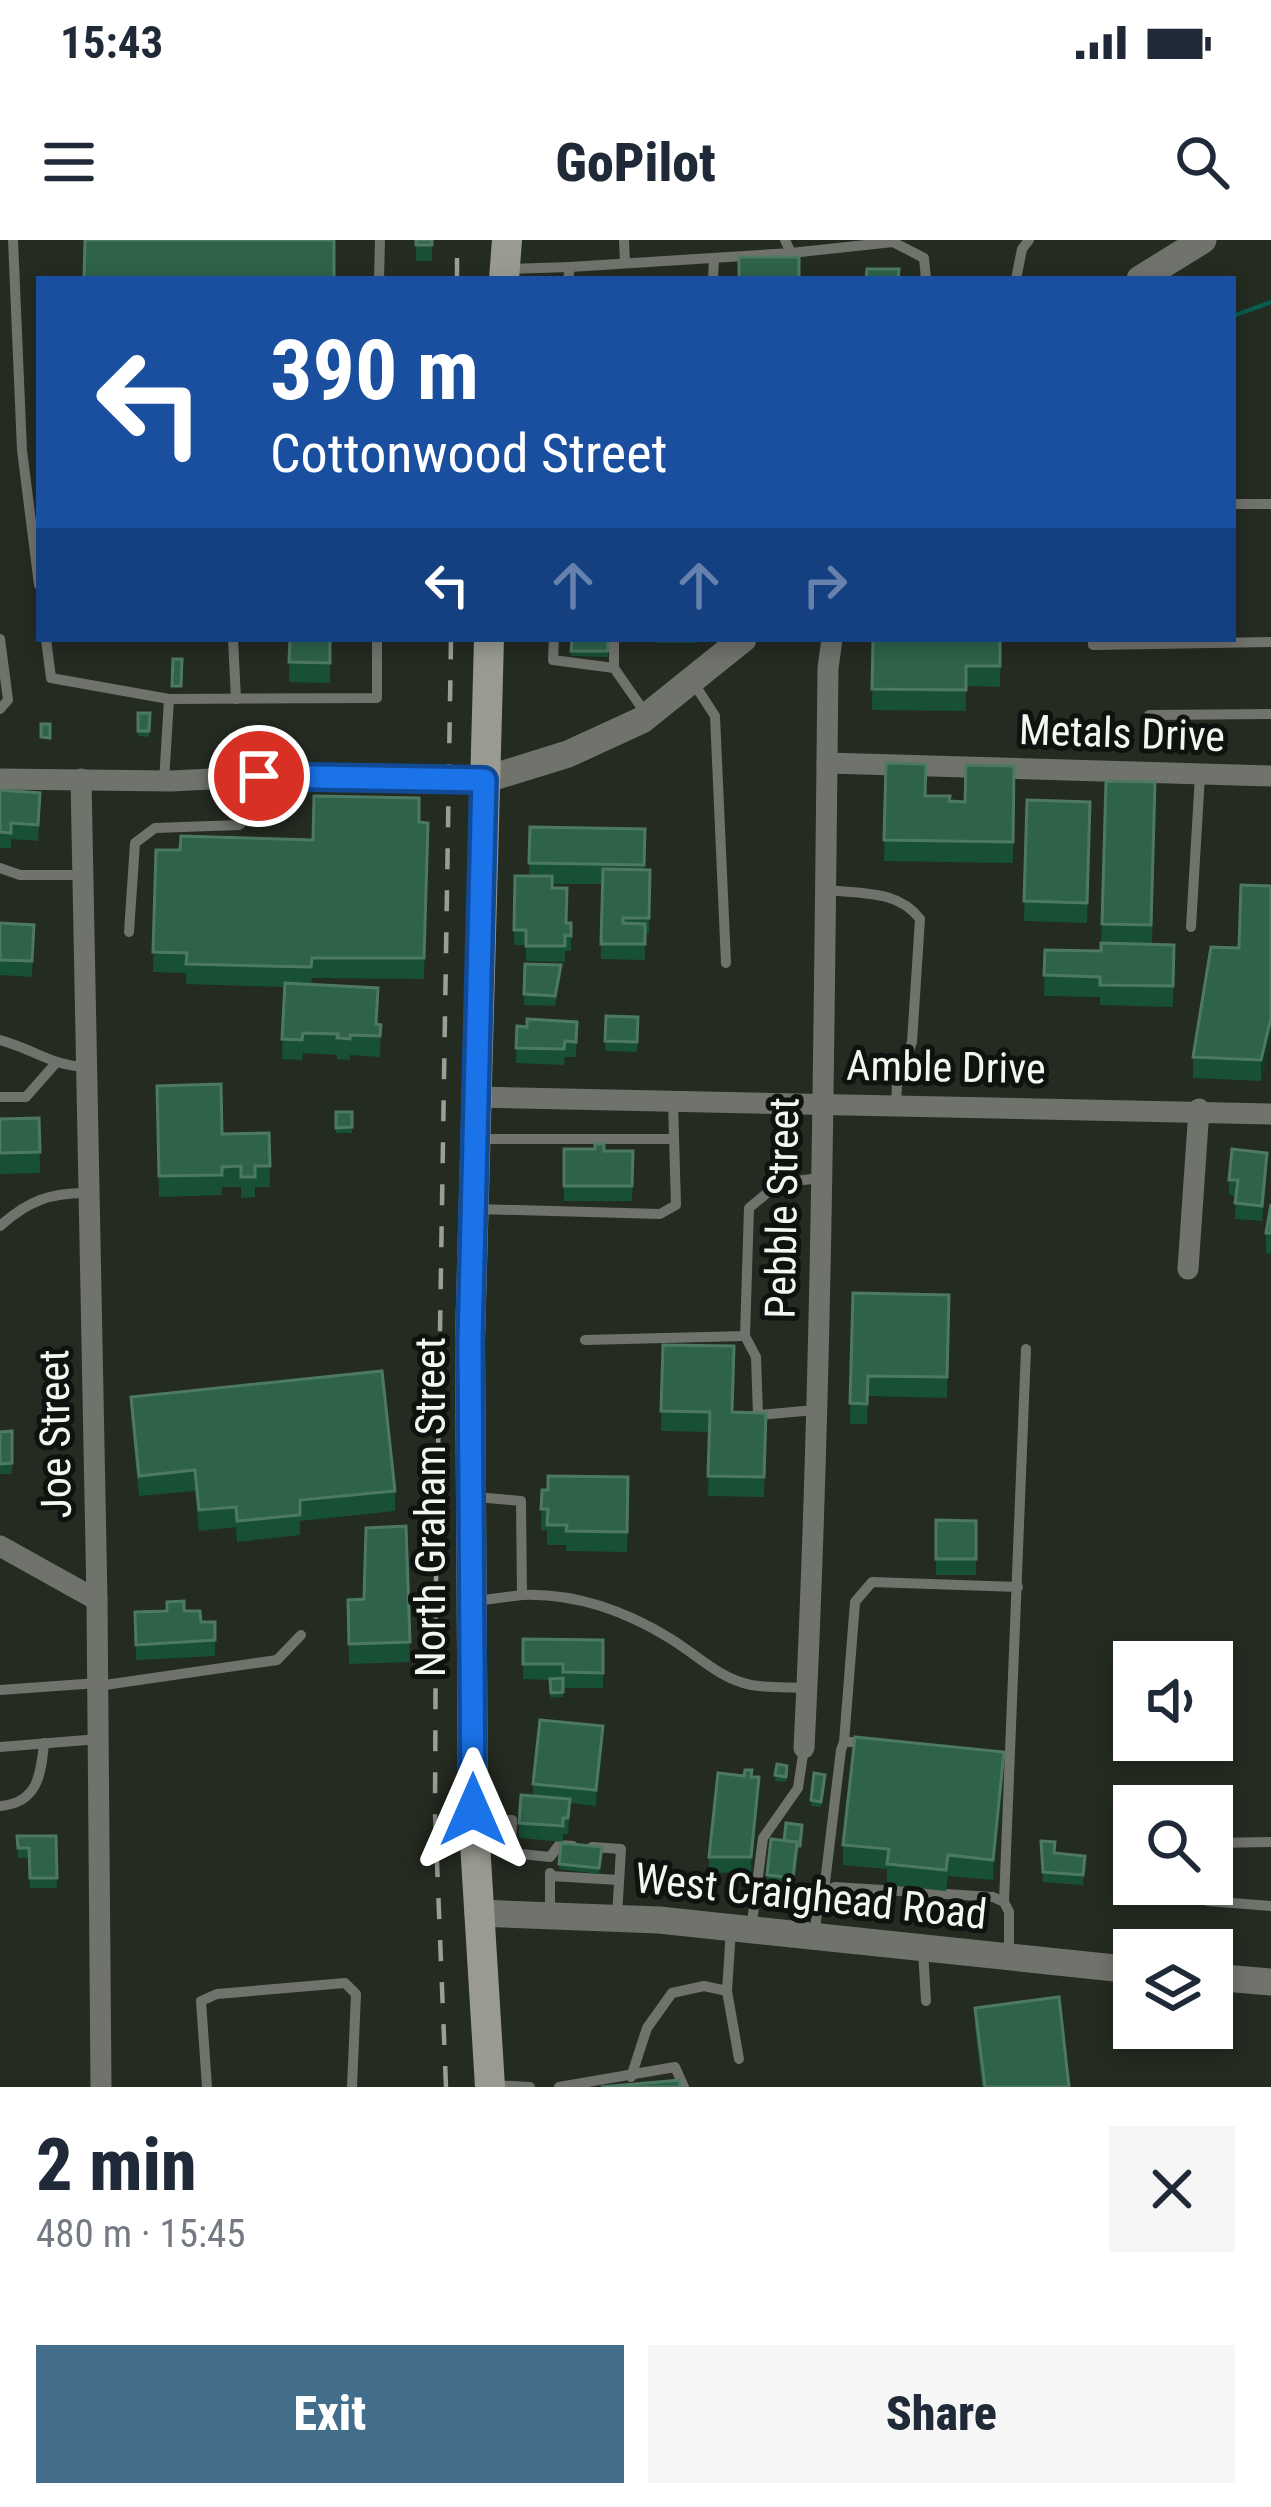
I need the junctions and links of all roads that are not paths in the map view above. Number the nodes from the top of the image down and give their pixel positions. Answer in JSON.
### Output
{"nodes":[{"id":1,"x":13,"y":240,"type":"edge"},
{"id":2,"x":380,"y":240,"type":"edge"},
{"id":3,"x":625,"y":240,"type":"edge"},
{"id":4,"x":1029,"y":240,"type":"edge"},
{"id":5,"x":1203,"y":240,"type":"edge"},
{"id":6,"x":788,"y":246,"type":"edge"},
{"id":7,"x":0,"y":256,"type":"edge"},
{"id":8,"x":504,"y":256,"type":"edge"},
{"id":9,"x":714,"y":258,"type":"junction"},
{"id":10,"x":12,"y":262,"type":"junction"},
{"id":11,"x":625,"y":263,"type":"junction"},
{"id":12,"x":570,"y":273,"type":"edge"},
{"id":13,"x":380,"y":276,"type":"edge"},
{"id":14,"x":712,"y":276,"type":"edge"},
{"id":15,"x":926,"y":276,"type":"edge"},
{"id":16,"x":1017,"y":276,"type":"edge"},
{"id":17,"x":1145,"y":276,"type":"edge"},
{"id":18,"x":1236,"y":504,"type":"edge"},
{"id":19,"x":1271,"y":504,"type":"edge"},
{"id":20,"x":36,"y":561,"type":"edge"},
{"id":21,"x":0,"y":639,"type":"edge"},
{"id":22,"x":46,"y":642,"type":"edge"},
{"id":23,"x":233,"y":642,"type":"edge"},
{"id":24,"x":377,"y":642,"type":"edge"},
{"id":25,"x":489,"y":642,"type":"edge"},
{"id":26,"x":554,"y":642,"type":"edge"},
{"id":27,"x":614,"y":642,"type":"edge"},
{"id":28,"x":740,"y":642,"type":"edge"},
{"id":29,"x":821,"y":642,"type":"edge"},
{"id":30,"x":832,"y":642,"type":"edge"},
{"id":31,"x":1093,"y":642,"type":"edge"},
{"id":32,"x":1271,"y":642,"type":"edge"},
{"id":33,"x":614,"y":668,"type":"junction"},
{"id":34,"x":828,"y":668,"type":"junction"},
{"id":35,"x":693,"y":682,"type":"junction"},
{"id":36,"x":169,"y":699,"type":"junction"},
{"id":37,"x":236,"y":699,"type":"junction"},
{"id":38,"x":0,"y":709,"type":"edge"},
{"id":39,"x":1271,"y":714,"type":"edge"},
{"id":40,"x":1149,"y":715,"type":"dead end"},
{"id":41,"x":648,"y":716,"type":"junction"},
{"id":42,"x":827,"y":764,"type":"junction"},
{"id":43,"x":1200,"y":775,"type":"junction"},
{"id":44,"x":259,"y":776,"type":"junction"},
{"id":45,"x":1271,"y":776,"type":"edge"},
{"id":46,"x":0,"y":779,"type":"edge"},
{"id":47,"x":81,"y":779,"type":"junction"},
{"id":48,"x":484,"y":780,"type":"junction"},
{"id":49,"x":164,"y":782,"type":"junction"},
{"id":50,"x":0,"y":868,"type":"edge"},
{"id":51,"x":82,"y":875,"type":"junction"},
{"id":52,"x":824,"y":890,"type":"junction"},
{"id":53,"x":1191,"y":927,"type":"dead end"},
{"id":54,"x":128,"y":932,"type":"dead end"},
{"id":55,"x":726,"y":963,"type":"dead end"},
{"id":56,"x":0,"y":1040,"type":"edge"},
{"id":57,"x":55,"y":1064,"type":"junction"},
{"id":58,"x":87,"y":1066,"type":"junction"},
{"id":59,"x":0,"y":1097,"type":"edge"},
{"id":60,"x":475,"y":1097,"type":"junction"},
{"id":61,"x":673,"y":1102,"type":"junction"},
{"id":62,"x":822,"y":1103,"type":"junction"},
{"id":63,"x":896,"y":1104,"type":"junction"},
{"id":64,"x":1199,"y":1109,"type":"junction"},
{"id":65,"x":1271,"y":1114,"type":"edge"},
{"id":66,"x":674,"y":1138,"type":"junction"},
{"id":67,"x":475,"y":1139,"type":"junction"},
{"id":68,"x":820,"y":1178,"type":"junction"},
{"id":69,"x":90,"y":1193,"type":"junction"},
{"id":70,"x":473,"y":1209,"type":"junction"},
{"id":71,"x":0,"y":1226,"type":"edge"},
{"id":72,"x":1188,"y":1269,"type":"dead end"},
{"id":73,"x":745,"y":1336,"type":"junction"},
{"id":74,"x":586,"y":1340,"type":"dead end"},
{"id":75,"x":1026,"y":1349,"type":"dead end"},
{"id":76,"x":818,"y":1410,"type":"junction"},
{"id":77,"x":472,"y":1497,"type":"junction"},
{"id":78,"x":0,"y":1546,"type":"edge"},
{"id":79,"x":1018,"y":1587,"type":"junction"},
{"id":80,"x":521,"y":1595,"type":"junction"},
{"id":81,"x":98,"y":1600,"type":"junction"},
{"id":82,"x":474,"y":1601,"type":"junction"},
{"id":83,"x":302,"y":1635,"type":"dead end"},
{"id":84,"x":98,"y":1684,"type":"junction"},
{"id":85,"x":807,"y":1688,"type":"junction"},
{"id":86,"x":0,"y":1690,"type":"edge"},
{"id":87,"x":99,"y":1739,"type":"junction"},
{"id":88,"x":844,"y":1742,"type":"junction"},
{"id":89,"x":44,"y":1743,"type":"junction"},
{"id":90,"x":875,"y":1743,"type":"edge"},
{"id":91,"x":0,"y":1747,"type":"edge"},
{"id":92,"x":804,"y":1748,"type":"joint"},
{"id":93,"x":989,"y":1753,"type":"edge"},
{"id":94,"x":1012,"y":1755,"type":"junction"},
{"id":95,"x":0,"y":1806,"type":"edge"},
{"id":96,"x":473,"y":1821,"type":"junction"},
{"id":97,"x":1271,"y":1841,"type":"edge"},
{"id":98,"x":1233,"y":1843,"type":"edge"},
{"id":99,"x":550,"y":1857,"type":"junction"},
{"id":100,"x":550,"y":1876,"type":"junction"},
{"id":101,"x":619,"y":1880,"type":"junction"},
{"id":102,"x":824,"y":1891,"type":"junction"},
{"id":103,"x":1004,"y":1902,"type":"junction"},
{"id":104,"x":1233,"y":1903,"type":"edge"},
{"id":105,"x":1271,"y":1906,"type":"edge"},
{"id":106,"x":478,"y":1913,"type":"junction"},
{"id":107,"x":550,"y":1914,"type":"junction"},
{"id":108,"x":617,"y":1918,"type":"junction"},
{"id":109,"x":741,"y":1930,"type":"junction"},
{"id":110,"x":814,"y":1940,"type":"junction"},
{"id":111,"x":923,"y":1951,"type":"junction"},
{"id":112,"x":1009,"y":1959,"type":"junction"},
{"id":113,"x":1113,"y":1968,"type":"edge"},
{"id":114,"x":1233,"y":1979,"type":"edge"},
{"id":115,"x":1271,"y":1982,"type":"edge"},
{"id":116,"x":727,"y":1991,"type":"junction"},
{"id":117,"x":926,"y":2001,"type":"dead end"},
{"id":118,"x":740,"y":2059,"type":"dead end"},
{"id":119,"x":631,"y":2077,"type":"junction"},
{"id":120,"x":490,"y":2086,"type":"edge"},
{"id":121,"x":101,"y":2087,"type":"edge"},
{"id":122,"x":207,"y":2087,"type":"edge"},
{"id":123,"x":352,"y":2087,"type":"edge"},
{"id":124,"x":530,"y":2087,"type":"edge"},
{"id":125,"x":560,"y":2087,"type":"edge"},
{"id":126,"x":684,"y":2087,"type":"edge"}],
"edges":[{"from":1,"to":10,"type":"lane"},
{"from":2,"to":13,"type":"lane"},
{"from":3,"to":11,"type":"lane"},
{"from":4,"to":16,"type":"lane"},
{"from":5,"to":17,"type":"street"},
{"from":6,"to":9,"type":"lane"},
{"from":6,"to":15,"type":"lane"},
{"from":7,"to":10,"type":"lane"},
{"from":8,"to":12,"type":"lane"},
{"from":9,"to":11,"type":"lane"},
{"from":9,"to":14,"type":"lane"},
{"from":10,"to":20,"type":"lane"},
{"from":11,"to":12,"type":"lane"},
{"from":18,"to":19,"type":"lane"},
{"from":21,"to":38,"type":"lane"},
{"from":22,"to":36,"type":"lane"},
{"from":23,"to":37,"type":"lane"},
{"from":24,"to":37,"type":"lane"},
{"from":25,"to":48,"type":"main road","name":"North Graham Street"},
{"from":26,"to":33,"type":"lane"},
{"from":27,"to":33,"type":"lane"},
{"from":28,"to":35,"type":"street"},
{"from":29,"to":34,"type":"street","name":"Pebble Street"},
{"from":30,"to":34,"type":"street","name":"Pebble Street"},
{"from":31,"to":32,"type":"lane"},
{"from":33,"to":41,"type":"lane"},
{"from":34,"to":42,"type":"street","name":"Pebble Street"},
{"from":35,"to":41,"type":"street"},
{"from":35,"to":55,"type":"lane"},
{"from":36,"to":37,"type":"lane"},
{"from":36,"to":49,"type":"lane"},
{"from":39,"to":40,"type":"lane"},
{"from":41,"to":48,"type":"street"},
{"from":42,"to":43,"type":"street","name":"Metals Drive"},
{"from":42,"to":52,"type":"street","name":"Pebble Street"},
{"from":43,"to":45,"type":"street","name":"Metals Drive"},
{"from":43,"to":53,"type":"lane"},
{"from":44,"to":48,"type":"street"},
{"from":44,"to":49,"type":"street"},
{"from":44,"to":54,"type":"lane"},
{"from":46,"to":47,"type":"street"},
{"from":47,"to":49,"type":"street"},
{"from":47,"to":51,"type":"street","name":"Joe Street"},
{"from":48,"to":60,"type":"main road","name":"North Graham Street"},
{"from":50,"to":51,"type":"lane"},
{"from":51,"to":58,"type":"street","name":"Joe Street"},
{"from":52,"to":62,"type":"street","name":"Pebble Street"},
{"from":52,"to":63,"type":"lane"},
{"from":56,"to":57,"type":"lane"},
{"from":57,"to":58,"type":"lane"},
{"from":57,"to":59,"type":"lane"},
{"from":58,"to":69,"type":"street","name":"Joe Street"},
{"from":60,"to":61,"type":"street","name":"Amble Drive"},
{"from":60,"to":67,"type":"main road","name":"North Graham Street"},
{"from":61,"to":62,"type":"street","name":"Amble Drive"},
{"from":61,"to":66,"type":"lane"},
{"from":62,"to":63,"type":"street","name":"Amble Drive"},
{"from":62,"to":68,"type":"street","name":"Pebble Street"},
{"from":63,"to":64,"type":"street","name":"Amble Drive"},
{"from":64,"to":65,"type":"street","name":"Amble Drive"},
{"from":64,"to":72,"type":"street"},
{"from":66,"to":67,"type":"lane"},
{"from":66,"to":70,"type":"lane"},
{"from":67,"to":70,"type":"main road","name":"North Graham Street"},
{"from":68,"to":73,"type":"lane"},
{"from":68,"to":76,"type":"street","name":"Pebble Street"},
{"from":69,"to":71,"type":"lane"},
{"from":69,"to":81,"type":"street","name":"Joe Street"},
{"from":70,"to":77,"type":"main road","name":"North Graham Street"},
{"from":73,"to":74,"type":"lane"},
{"from":73,"to":76,"type":"lane"},
{"from":75,"to":79,"type":"lane"},
{"from":76,"to":85,"type":"street","name":"Pebble Street"},
{"from":77,"to":80,"type":"lane"},
{"from":77,"to":82,"type":"main road","name":"North Graham Street"},
{"from":78,"to":81,"type":"street"},
{"from":79,"to":88,"type":"lane"},
{"from":79,"to":94,"type":"lane"},
{"from":80,"to":82,"type":"lane"},
{"from":80,"to":85,"type":"lane"},
{"from":81,"to":84,"type":"street","name":"Joe Street"},
{"from":82,"to":96,"type":"main road","name":"North Graham Street"},
{"from":83,"to":84,"type":"lane"},
{"from":84,"to":86,"type":"lane"},
{"from":84,"to":87,"type":"street","name":"Joe Street"},
{"from":85,"to":92,"type":"street","name":"Pebble Street"},
{"from":87,"to":89,"type":"lane"},
{"from":87,"to":121,"type":"street","name":"Joe Street"},
{"from":88,"to":90,"type":"lane"},
{"from":88,"to":102,"type":"lane"},
{"from":89,"to":91,"type":"lane"},
{"from":89,"to":95,"type":"lane"},
{"from":92,"to":109,"type":"lane"},
{"from":93,"to":94,"type":"lane"},
{"from":94,"to":103,"type":"lane"},
{"from":96,"to":99,"type":"lane"},
{"from":96,"to":106,"type":"main road","name":"North Graham Street"},
{"from":97,"to":98,"type":"lane"},
{"from":99,"to":100,"type":"lane"},
{"from":99,"to":101,"type":"lane"},
{"from":100,"to":101,"type":"lane"},
{"from":100,"to":107,"type":"lane"},
{"from":101,"to":108,"type":"lane"},
{"from":102,"to":103,"type":"lane"},
{"from":102,"to":110,"type":"lane"},
{"from":103,"to":112,"type":"lane"},
{"from":104,"to":105,"type":"lane"},
{"from":106,"to":107,"type":"street","name":"West Craighead Road"},
{"from":106,"to":120,"type":"main road","name":"North Graham Street"},
{"from":107,"to":108,"type":"street","name":"West Craighead Road"},
{"from":108,"to":109,"type":"street","name":"West Craighead Road"},
{"from":109,"to":110,"type":"street","name":"West Craighead Road"},
{"from":109,"to":116,"type":"lane"},
{"from":110,"to":111,"type":"street","name":"West Craighead Road"},
{"from":111,"to":112,"type":"street","name":"West Craighead Road"},
{"from":111,"to":117,"type":"lane"},
{"from":112,"to":113,"type":"street","name":"West Craighead Road"},
{"from":114,"to":115,"type":"street"},
{"from":116,"to":118,"type":"lane"},
{"from":116,"to":119,"type":"lane"},
{"from":119,"to":125,"type":"lane"},
{"from":119,"to":126,"type":"lane"},
{"from":120,"to":124,"type":"lane"},
{"from":122,"to":123,"type":"lane"}]}
